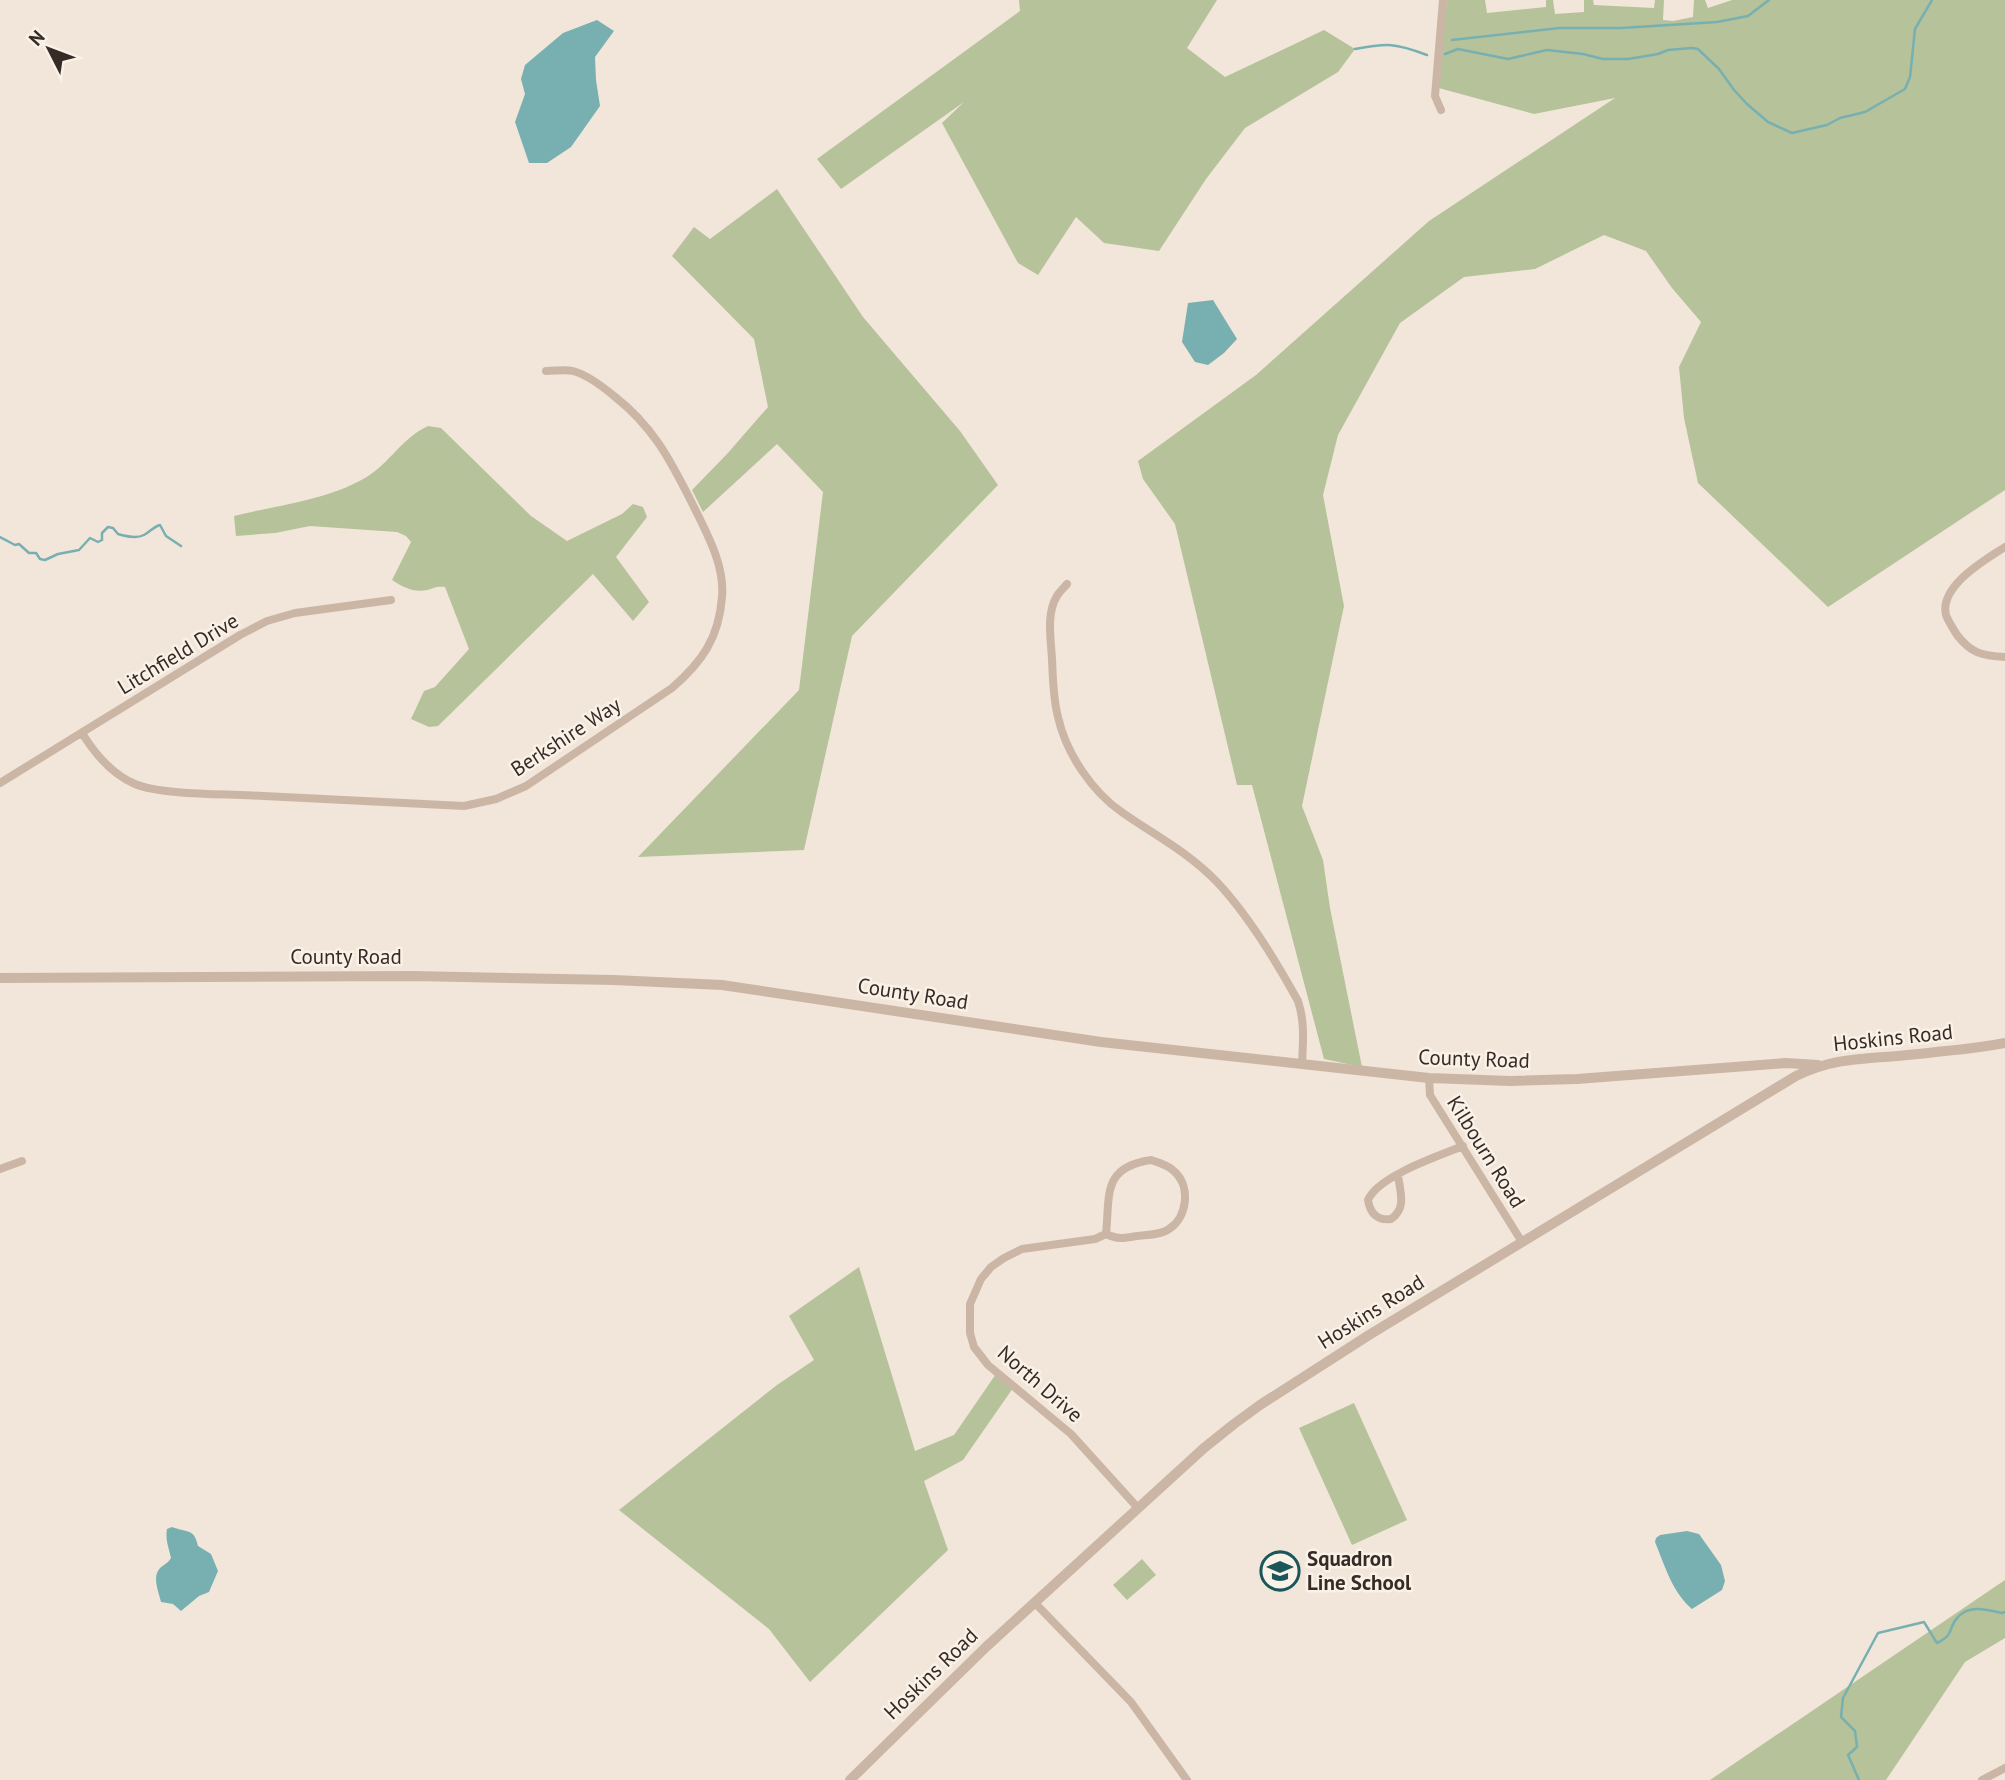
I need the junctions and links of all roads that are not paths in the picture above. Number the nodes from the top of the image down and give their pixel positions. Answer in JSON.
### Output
{"nodes":[{"id":1,"x":1443,"y":0,"type":"edge"},
{"id":2,"x":1441,"y":110,"type":"dead end"},
{"id":3,"x":547,"y":371,"type":"dead end"},
{"id":4,"x":2005,"y":547,"type":"edge"},
{"id":5,"x":1068,"y":584,"type":"dead end"},
{"id":6,"x":391,"y":600,"type":"dead end"},
{"id":7,"x":2005,"y":657,"type":"edge"},
{"id":8,"x":82,"y":733,"type":"junction"},
{"id":9,"x":0,"y":783,"type":"edge"},
{"id":10,"x":0,"y":978,"type":"edge"},
{"id":11,"x":2005,"y":1043,"type":"edge"},
{"id":12,"x":1302,"y":1064,"type":"junction"},
{"id":13,"x":1818,"y":1065,"type":"junction"},
{"id":14,"x":1429,"y":1078,"type":"junction"},
{"id":15,"x":1463,"y":1146,"type":"junction"},
{"id":16,"x":22,"y":1161,"type":"dead end"},
{"id":17,"x":0,"y":1169,"type":"edge"},
{"id":18,"x":1398,"y":1175,"type":"junction"},
{"id":19,"x":1106,"y":1234,"type":"junction"},
{"id":20,"x":1522,"y":1242,"type":"junction"},
{"id":21,"x":1138,"y":1508,"type":"junction"},
{"id":22,"x":1034,"y":1602,"type":"junction"},
{"id":23,"x":2005,"y":1768,"type":"edge"},
{"id":24,"x":850,"y":1780,"type":"edge"},
{"id":25,"x":1187,"y":1780,"type":"edge"},
{"id":26,"x":1982,"y":1780,"type":"edge"}],
"edges":[{"from":1,"to":2,"type":"street"},
{"from":3,"to":8,"type":"street","name":"Berkshire Way"},
{"from":4,"to":7,"type":"street"},
{"from":5,"to":12,"type":"street"},
{"from":6,"to":8,"type":"street","name":"Litchfield Drive"},
{"from":8,"to":9,"type":"street","name":"Litchfield Drive"},
{"from":10,"to":12,"type":"street","name":"County Road"},
{"from":11,"to":13,"type":"street","name":"Hoskins Road"},
{"from":12,"to":14,"type":"street","name":"County Road"},
{"from":13,"to":14,"type":"street","name":"County Road"},
{"from":13,"to":20,"type":"street","name":"Hoskins Road"},
{"from":14,"to":15,"type":"street","name":"Kilbourn Road"},
{"from":15,"to":18,"type":"street"},
{"from":15,"to":20,"type":"street","name":"Kilbourn Road"},
{"from":16,"to":17,"type":"street"},
{"from":18,"to":18,"type":"street"},
{"from":19,"to":19,"type":"street","name":"North Drive"},
{"from":19,"to":21,"type":"street","name":"North Drive"},
{"from":20,"to":21,"type":"street","name":"Hoskins Road"},
{"from":21,"to":22,"type":"street","name":"Hoskins Road"},
{"from":22,"to":24,"type":"street","name":"Hoskins Road"},
{"from":22,"to":25,"type":"street"},
{"from":23,"to":26,"type":"street"}]}
